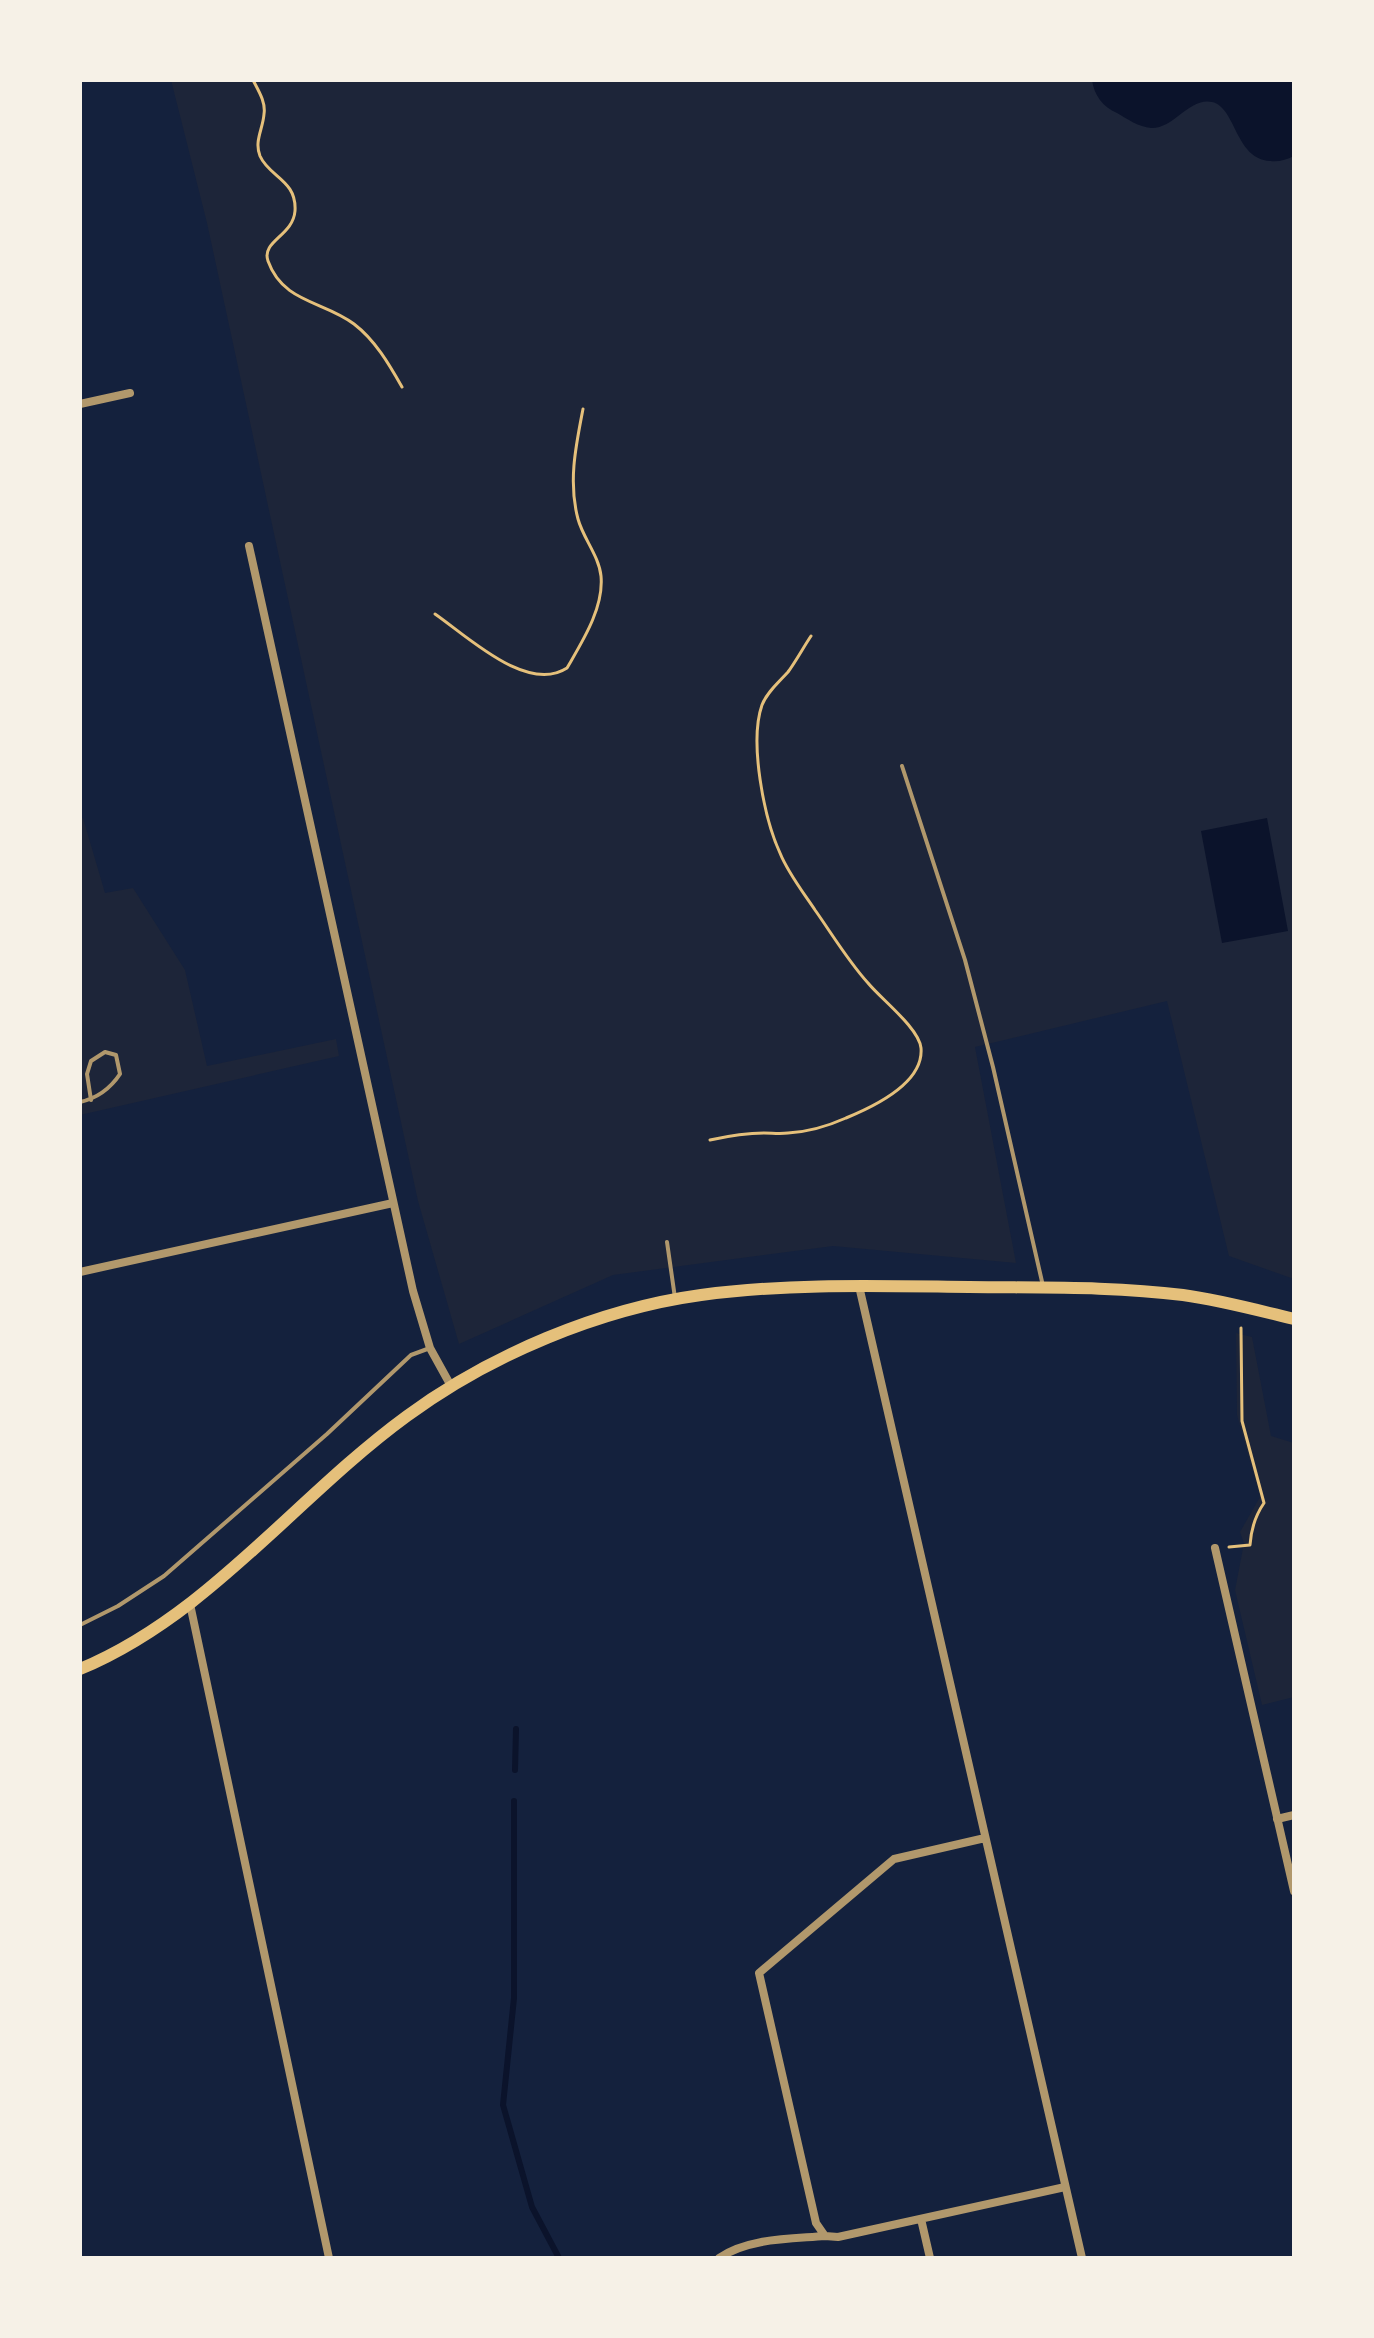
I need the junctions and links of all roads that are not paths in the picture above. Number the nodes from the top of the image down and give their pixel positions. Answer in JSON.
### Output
{"nodes":[{"id":1,"x":130,"y":393,"type":"dead end"},
{"id":2,"x":80,"y":404,"type":"edge"},
{"id":3,"x":249,"y":546,"type":"dead end"},
{"id":4,"x":902,"y":766,"type":"dead end"},
{"id":5,"x":91,"y":1100,"type":"junction"},
{"id":6,"x":80,"y":1102,"type":"edge"},
{"id":7,"x":393,"y":1203,"type":"junction"},
{"id":8,"x":667,"y":1242,"type":"dead end"},
{"id":9,"x":80,"y":1272,"type":"edge"},
{"id":10,"x":859,"y":1286,"type":"junction"},
{"id":11,"x":1044,"y":1289,"type":"junction"},
{"id":12,"x":675,"y":1300,"type":"junction"},
{"id":13,"x":1294,"y":1319,"type":"edge"},
{"id":14,"x":430,"y":1348,"type":"junction"},
{"id":15,"x":451,"y":1386,"type":"junction"},
{"id":16,"x":1215,"y":1548,"type":"road end"},
{"id":17,"x":190,"y":1604,"type":"junction"},
{"id":18,"x":80,"y":1625,"type":"edge"},
{"id":19,"x":80,"y":1669,"type":"edge"},
{"id":20,"x":1294,"y":1815,"type":"edge"},
{"id":21,"x":1277,"y":1819,"type":"junction"},
{"id":22,"x":985,"y":1838,"type":"junction"},
{"id":23,"x":1294,"y":1891,"type":"edge"},
{"id":24,"x":1065,"y":2187,"type":"junction"},
{"id":25,"x":921,"y":2219,"type":"junction"},
{"id":26,"x":825,"y":2236,"type":"junction"},
{"id":27,"x":329,"y":2258,"type":"edge"},
{"id":28,"x":719,"y":2258,"type":"edge"},
{"id":29,"x":930,"y":2258,"type":"edge"},
{"id":30,"x":1082,"y":2258,"type":"edge"}],
"edges":[{"from":1,"to":2,"type":"street"},
{"from":3,"to":7,"type":"street"},
{"from":4,"to":11,"type":"lane"},
{"from":5,"to":5,"type":"lane"},
{"from":5,"to":6,"type":"lane"},
{"from":7,"to":9,"type":"street"},
{"from":7,"to":14,"type":"street"},
{"from":8,"to":12,"type":"lane"},
{"from":10,"to":11,"type":"main road"},
{"from":10,"to":12,"type":"main road"},
{"from":10,"to":22,"type":"street"},
{"from":11,"to":13,"type":"main road"},
{"from":12,"to":15,"type":"main road"},
{"from":14,"to":15,"type":"street"},
{"from":14,"to":18,"type":"lane"},
{"from":15,"to":17,"type":"main road"},
{"from":16,"to":21,"type":"street"},
{"from":17,"to":19,"type":"main road"},
{"from":17,"to":27,"type":"street"},
{"from":20,"to":21,"type":"street"},
{"from":21,"to":23,"type":"street"},
{"from":22,"to":24,"type":"street"},
{"from":22,"to":26,"type":"street"},
{"from":24,"to":25,"type":"street"},
{"from":24,"to":30,"type":"street"},
{"from":25,"to":26,"type":"street"},
{"from":25,"to":29,"type":"street"},
{"from":26,"to":28,"type":"street"}]}
